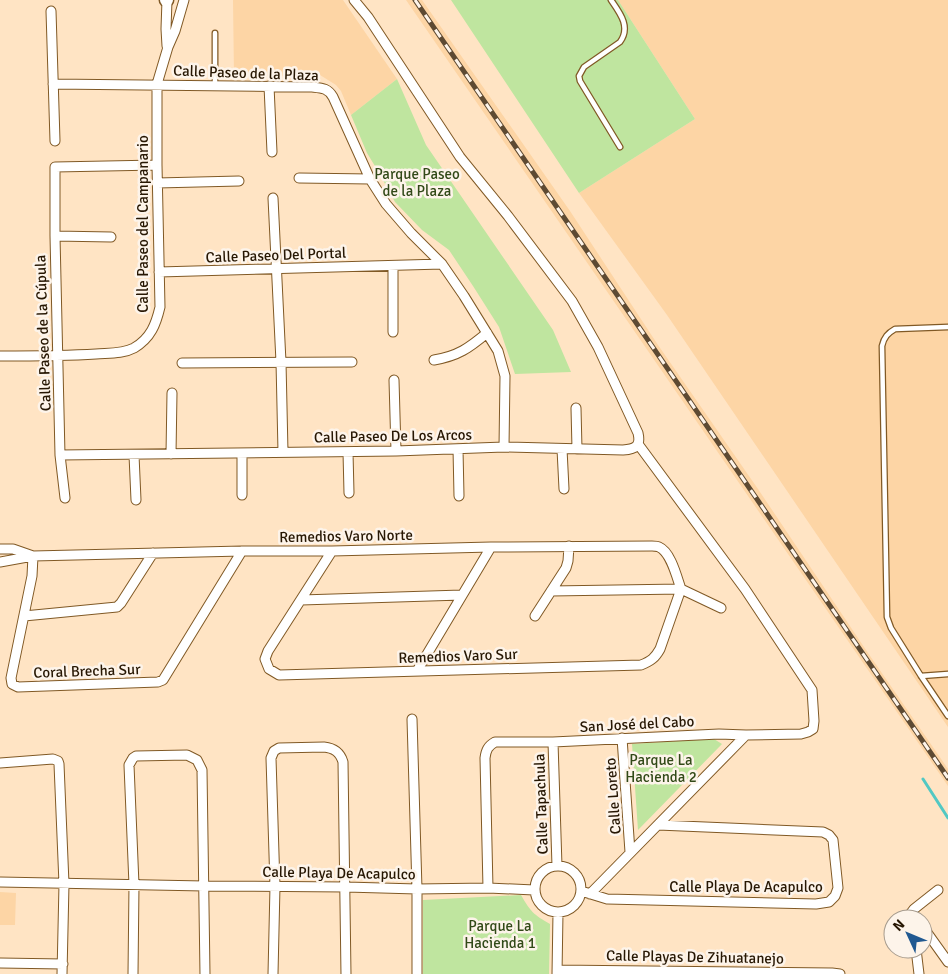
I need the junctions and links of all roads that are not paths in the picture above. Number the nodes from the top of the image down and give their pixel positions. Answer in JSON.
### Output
{"nodes":[{"id":1,"x":167,"y":0,"type":"edge"},
{"id":2,"x":184,"y":0,"type":"edge"},
{"id":3,"x":354,"y":0,"type":"edge"},
{"id":4,"x":611,"y":0,"type":"edge"},
{"id":5,"x":51,"y":11,"type":"dead end"},
{"id":6,"x":215,"y":33,"type":"dead end"},
{"id":7,"x":168,"y":46,"type":"junction"},
{"id":8,"x":53,"y":84,"type":"junction"},
{"id":9,"x":157,"y":84,"type":"junction"},
{"id":10,"x":215,"y":85,"type":"junction"},
{"id":11,"x":269,"y":86,"type":"junction"},
{"id":12,"x":55,"y":141,"type":"dead end"},
{"id":13,"x":620,"y":147,"type":"dead end"},
{"id":14,"x":272,"y":152,"type":"dead end"},
{"id":15,"x":157,"y":165,"type":"junction"},
{"id":16,"x":299,"y":178,"type":"dead end"},
{"id":17,"x":370,"y":179,"type":"junction"},
{"id":18,"x":239,"y":181,"type":"dead end"},
{"id":19,"x":157,"y":183,"type":"junction"},
{"id":20,"x":273,"y":198,"type":"dead end"},
{"id":21,"x":55,"y":236,"type":"junction"},
{"id":22,"x":111,"y":237,"type":"dead end"},
{"id":23,"x":442,"y":264,"type":"junction"},
{"id":24,"x":393,"y":266,"type":"junction"},
{"id":25,"x":277,"y":269,"type":"junction"},
{"id":26,"x":159,"y":272,"type":"junction"},
{"id":27,"x":948,"y":327,"type":"edge"},
{"id":28,"x":393,"y":332,"type":"dead end"},
{"id":29,"x":487,"y":333,"type":"junction"},
{"id":30,"x":0,"y":356,"type":"edge"},
{"id":31,"x":58,"y":356,"type":"junction"},
{"id":32,"x":434,"y":360,"type":"dead end"},
{"id":33,"x":281,"y":362,"type":"junction"},
{"id":34,"x":352,"y":362,"type":"dead end"},
{"id":35,"x":182,"y":363,"type":"dead end"},
{"id":36,"x":394,"y":380,"type":"dead end"},
{"id":37,"x":172,"y":393,"type":"dead end"},
{"id":38,"x":576,"y":408,"type":"dead end"},
{"id":39,"x":638,"y":444,"type":"junction"},
{"id":40,"x":504,"y":447,"type":"junction"},
{"id":41,"x":458,"y":449,"type":"junction"},
{"id":42,"x":562,"y":449,"type":"junction"},
{"id":43,"x":577,"y":449,"type":"junction"},
{"id":44,"x":396,"y":451,"type":"junction"},
{"id":45,"x":283,"y":452,"type":"junction"},
{"id":46,"x":348,"y":452,"type":"junction"},
{"id":47,"x":242,"y":453,"type":"junction"},
{"id":48,"x":171,"y":454,"type":"junction"},
{"id":49,"x":134,"y":455,"type":"junction"},
{"id":50,"x":60,"y":456,"type":"junction"},
{"id":51,"x":564,"y":489,"type":"dead end"},
{"id":52,"x":349,"y":492,"type":"dead end"},
{"id":53,"x":242,"y":495,"type":"dead end"},
{"id":54,"x":459,"y":496,"type":"dead end"},
{"id":55,"x":65,"y":498,"type":"dead end"},
{"id":56,"x":136,"y":500,"type":"dead end"},
{"id":57,"x":568,"y":546,"type":"junction"},
{"id":58,"x":491,"y":547,"type":"junction"},
{"id":59,"x":0,"y":549,"type":"edge"},
{"id":60,"x":242,"y":551,"type":"junction"},
{"id":61,"x":332,"y":551,"type":"junction"},
{"id":62,"x":153,"y":553,"type":"junction"},
{"id":63,"x":33,"y":556,"type":"junction"},
{"id":64,"x":0,"y":562,"type":"edge"},
{"id":65,"x":681,"y":589,"type":"junction"},
{"id":66,"x":551,"y":591,"type":"junction"},
{"id":67,"x":462,"y":596,"type":"junction"},
{"id":68,"x":300,"y":600,"type":"junction"},
{"id":69,"x":721,"y":608,"type":"dead end"},
{"id":70,"x":24,"y":616,"type":"junction"},
{"id":71,"x":535,"y":616,"type":"dead end"},
{"id":72,"x":417,"y":671,"type":"junction"},
{"id":73,"x":948,"y":674,"type":"edge"},
{"id":74,"x":921,"y":676,"type":"junction"},
{"id":75,"x":948,"y":716,"type":"edge"},
{"id":76,"x":412,"y":719,"type":"dead end"},
{"id":77,"x":746,"y":735,"type":"junction"},
{"id":78,"x":622,"y":738,"type":"junction"},
{"id":79,"x":553,"y":742,"type":"junction"},
{"id":80,"x":0,"y":763,"type":"edge"},
{"id":81,"x":658,"y":825,"type":"junction"},
{"id":82,"x":630,"y":852,"type":"junction"},
{"id":83,"x":556,"y":866,"type":"junction"},
{"id":84,"x":0,"y":882,"type":"edge"},
{"id":85,"x":64,"y":884,"type":"junction"},
{"id":86,"x":134,"y":884,"type":"junction"},
{"id":87,"x":204,"y":886,"type":"junction"},
{"id":88,"x":275,"y":886,"type":"junction"},
{"id":89,"x":346,"y":886,"type":"junction"},
{"id":90,"x":488,"y":888,"type":"junction"},
{"id":91,"x":417,"y":889,"type":"junction"},
{"id":92,"x":534,"y":890,"type":"junction"},
{"id":93,"x":938,"y":890,"type":"dead end"},
{"id":94,"x":586,"y":893,"type":"junction"},
{"id":95,"x":921,"y":909,"type":"edge"},
{"id":96,"x":558,"y":913,"type":"junction"},
{"id":97,"x":933,"y":941,"type":"edge"},
{"id":98,"x":917,"y":959,"type":"edge"},
{"id":99,"x":948,"y":962,"type":"edge"},
{"id":100,"x":0,"y":963,"type":"edge"},
{"id":101,"x":62,"y":964,"type":"junction"},
{"id":102,"x":557,"y":972,"type":"edge"},
{"id":103,"x":836,"y":973,"type":"edge"},
{"id":104,"x":62,"y":974,"type":"edge"},
{"id":105,"x":133,"y":974,"type":"edge"},
{"id":106,"x":205,"y":974,"type":"edge"},
{"id":107,"x":273,"y":974,"type":"edge"},
{"id":108,"x":346,"y":974,"type":"edge"},
{"id":109,"x":417,"y":974,"type":"edge"},
{"id":110,"x":919,"y":974,"type":"edge"}],
"edges":[{"from":1,"to":7,"type":"street"},
{"from":2,"to":7,"type":"street"},
{"from":3,"to":39,"type":"street"},
{"from":4,"to":13,"type":"lane"},
{"from":5,"to":8,"type":"street"},
{"from":6,"to":10,"type":"lane"},
{"from":7,"to":9,"type":"street","name":"Calle Paseo del Campanario"},
{"from":8,"to":9,"type":"street","name":"Calle Paseo de la Plaza"},
{"from":8,"to":12,"type":"street"},
{"from":9,"to":10,"type":"street","name":"Calle Paseo de la Plaza"},
{"from":9,"to":15,"type":"street","name":"Calle Paseo del Campanario"},
{"from":10,"to":11,"type":"street","name":"Calle Paseo de la Plaza"},
{"from":11,"to":14,"type":"street"},
{"from":11,"to":17,"type":"street","name":"Calle Paseo de la Plaza"},
{"from":15,"to":19,"type":"street","name":"Calle Paseo del Campanario"},
{"from":15,"to":21,"type":"street","name":"Calle Paseo de la Cúpula"},
{"from":16,"to":17,"type":"street"},
{"from":17,"to":23,"type":"street","name":"Calle Paseo de la Plaza"},
{"from":18,"to":19,"type":"street"},
{"from":19,"to":26,"type":"street","name":"Calle Paseo del Campanario"},
{"from":20,"to":25,"type":"street"},
{"from":21,"to":22,"type":"street"},
{"from":21,"to":31,"type":"street","name":"Calle Paseo de la Cúpula"},
{"from":23,"to":24,"type":"street","name":"Calle Paseo Del Portal"},
{"from":23,"to":29,"type":"street","name":"Calle Paseo de la Plaza"},
{"from":24,"to":25,"type":"street","name":"Calle Paseo Del Portal"},
{"from":24,"to":28,"type":"street"},
{"from":25,"to":26,"type":"street","name":"Calle Paseo Del Portal"},
{"from":25,"to":33,"type":"street"},
{"from":26,"to":31,"type":"street","name":"Calle Paseo del Campanario"},
{"from":27,"to":74,"type":"lane"},
{"from":29,"to":32,"type":"street"},
{"from":29,"to":40,"type":"street","name":"Calle Paseo de la Plaza"},
{"from":30,"to":31,"type":"street","name":"Calle Paseo del Campanario"},
{"from":31,"to":50,"type":"street","name":"Calle Paseo de la Cúpula"},
{"from":33,"to":34,"type":"street"},
{"from":33,"to":35,"type":"street"},
{"from":33,"to":45,"type":"street"},
{"from":36,"to":44,"type":"street"},
{"from":37,"to":48,"type":"street"},
{"from":38,"to":43,"type":"street"},
{"from":39,"to":43,"type":"street","name":"Calle Paseo De Los Arcos"},
{"from":39,"to":77,"type":"street","name":"San José del Cabo"},
{"from":40,"to":41,"type":"street","name":"Calle Paseo De Los Arcos"},
{"from":40,"to":42,"type":"street","name":"Calle Paseo De Los Arcos"},
{"from":41,"to":44,"type":"street","name":"Calle Paseo De Los Arcos"},
{"from":41,"to":54,"type":"street"},
{"from":42,"to":43,"type":"street","name":"Calle Paseo De Los Arcos"},
{"from":42,"to":51,"type":"street"},
{"from":44,"to":46,"type":"street","name":"Calle Paseo De Los Arcos"},
{"from":45,"to":46,"type":"street","name":"Calle Paseo De Los Arcos"},
{"from":45,"to":47,"type":"street","name":"Calle Paseo De Los Arcos"},
{"from":46,"to":52,"type":"street"},
{"from":47,"to":48,"type":"street","name":"Calle Paseo De Los Arcos"},
{"from":47,"to":53,"type":"street"},
{"from":48,"to":49,"type":"street","name":"Calle Paseo De Los Arcos"},
{"from":49,"to":50,"type":"street","name":"Calle Paseo De Los Arcos"},
{"from":49,"to":56,"type":"street"},
{"from":50,"to":55,"type":"street","name":"Calle Paseo de la Cúpula"},
{"from":57,"to":58,"type":"street","name":"Remedios Varo Norte"},
{"from":57,"to":65,"type":"street","name":"Remedios Varo Norte"},
{"from":57,"to":66,"type":"street"},
{"from":58,"to":61,"type":"street","name":"Remedios Varo Norte"},
{"from":58,"to":67,"type":"street"},
{"from":59,"to":63,"type":"street","name":"Remedios Varo Norte"},
{"from":60,"to":61,"type":"street","name":"Remedios Varo Norte"},
{"from":60,"to":62,"type":"street","name":"Remedios Varo Norte"},
{"from":60,"to":70,"type":"street","name":"Coral Brecha Sur"},
{"from":61,"to":68,"type":"street"},
{"from":62,"to":63,"type":"street","name":"Remedios Varo Norte"},
{"from":62,"to":70,"type":"street"},
{"from":63,"to":64,"type":"street","name":"Remedios Varo Norte"},
{"from":63,"to":70,"type":"street"},
{"from":65,"to":66,"type":"street"},
{"from":65,"to":69,"type":"street"},
{"from":65,"to":72,"type":"street","name":"Remedios Varo Sur"},
{"from":66,"to":71,"type":"street"},
{"from":67,"to":68,"type":"street"},
{"from":67,"to":72,"type":"street"},
{"from":68,"to":72,"type":"street","name":"Remedios Varo Sur"},
{"from":73,"to":74,"type":"lane"},
{"from":74,"to":75,"type":"lane"},
{"from":76,"to":91,"type":"street"},
{"from":77,"to":78,"type":"street","name":"San José del Cabo"},
{"from":77,"to":81,"type":"street"},
{"from":78,"to":79,"type":"street","name":"San José del Cabo"},
{"from":78,"to":82,"type":"street","name":"Calle Loreto"},
{"from":79,"to":83,"type":"street","name":"Calle Tapachula"},
{"from":79,"to":90,"type":"street","name":"San José del Cabo"},
{"from":80,"to":85,"type":"street"},
{"from":81,"to":82,"type":"street"},
{"from":81,"to":94,"type":"street","name":"Calle Playa De Acapulco"},
{"from":82,"to":94,"type":"street"},
{"from":83,"to":92,"type":"street"},
{"from":83,"to":94,"type":"street"},
{"from":84,"to":85,"type":"street","name":"Calle Playa De Acapulco"},
{"from":85,"to":86,"type":"street","name":"Calle Playa De Acapulco"},
{"from":85,"to":101,"type":"street"},
{"from":86,"to":87,"type":"street","name":"Calle Playa De Acapulco"},
{"from":86,"to":87,"type":"street"},
{"from":86,"to":105,"type":"street"},
{"from":87,"to":88,"type":"street","name":"Calle Playa De Acapulco"},
{"from":87,"to":106,"type":"street"},
{"from":88,"to":89,"type":"street","name":"Calle Playa De Acapulco"},
{"from":88,"to":89,"type":"street"},
{"from":88,"to":107,"type":"street"},
{"from":89,"to":91,"type":"street","name":"Calle Playa De Acapulco"},
{"from":89,"to":108,"type":"street"},
{"from":90,"to":91,"type":"street","name":"Calle Playa De Acapulco"},
{"from":90,"to":92,"type":"street","name":"Calle Playa De Acapulco"},
{"from":91,"to":109,"type":"street"},
{"from":92,"to":96,"type":"street"},
{"from":93,"to":95,"type":"street"},
{"from":94,"to":96,"type":"street"},
{"from":96,"to":102,"type":"street"},
{"from":97,"to":99,"type":"street"},
{"from":98,"to":110,"type":"street"},
{"from":100,"to":101,"type":"street"},
{"from":101,"to":104,"type":"street"},
{"from":102,"to":103,"type":"street","name":"Calle Playas De Zihuatanejo"}]}
